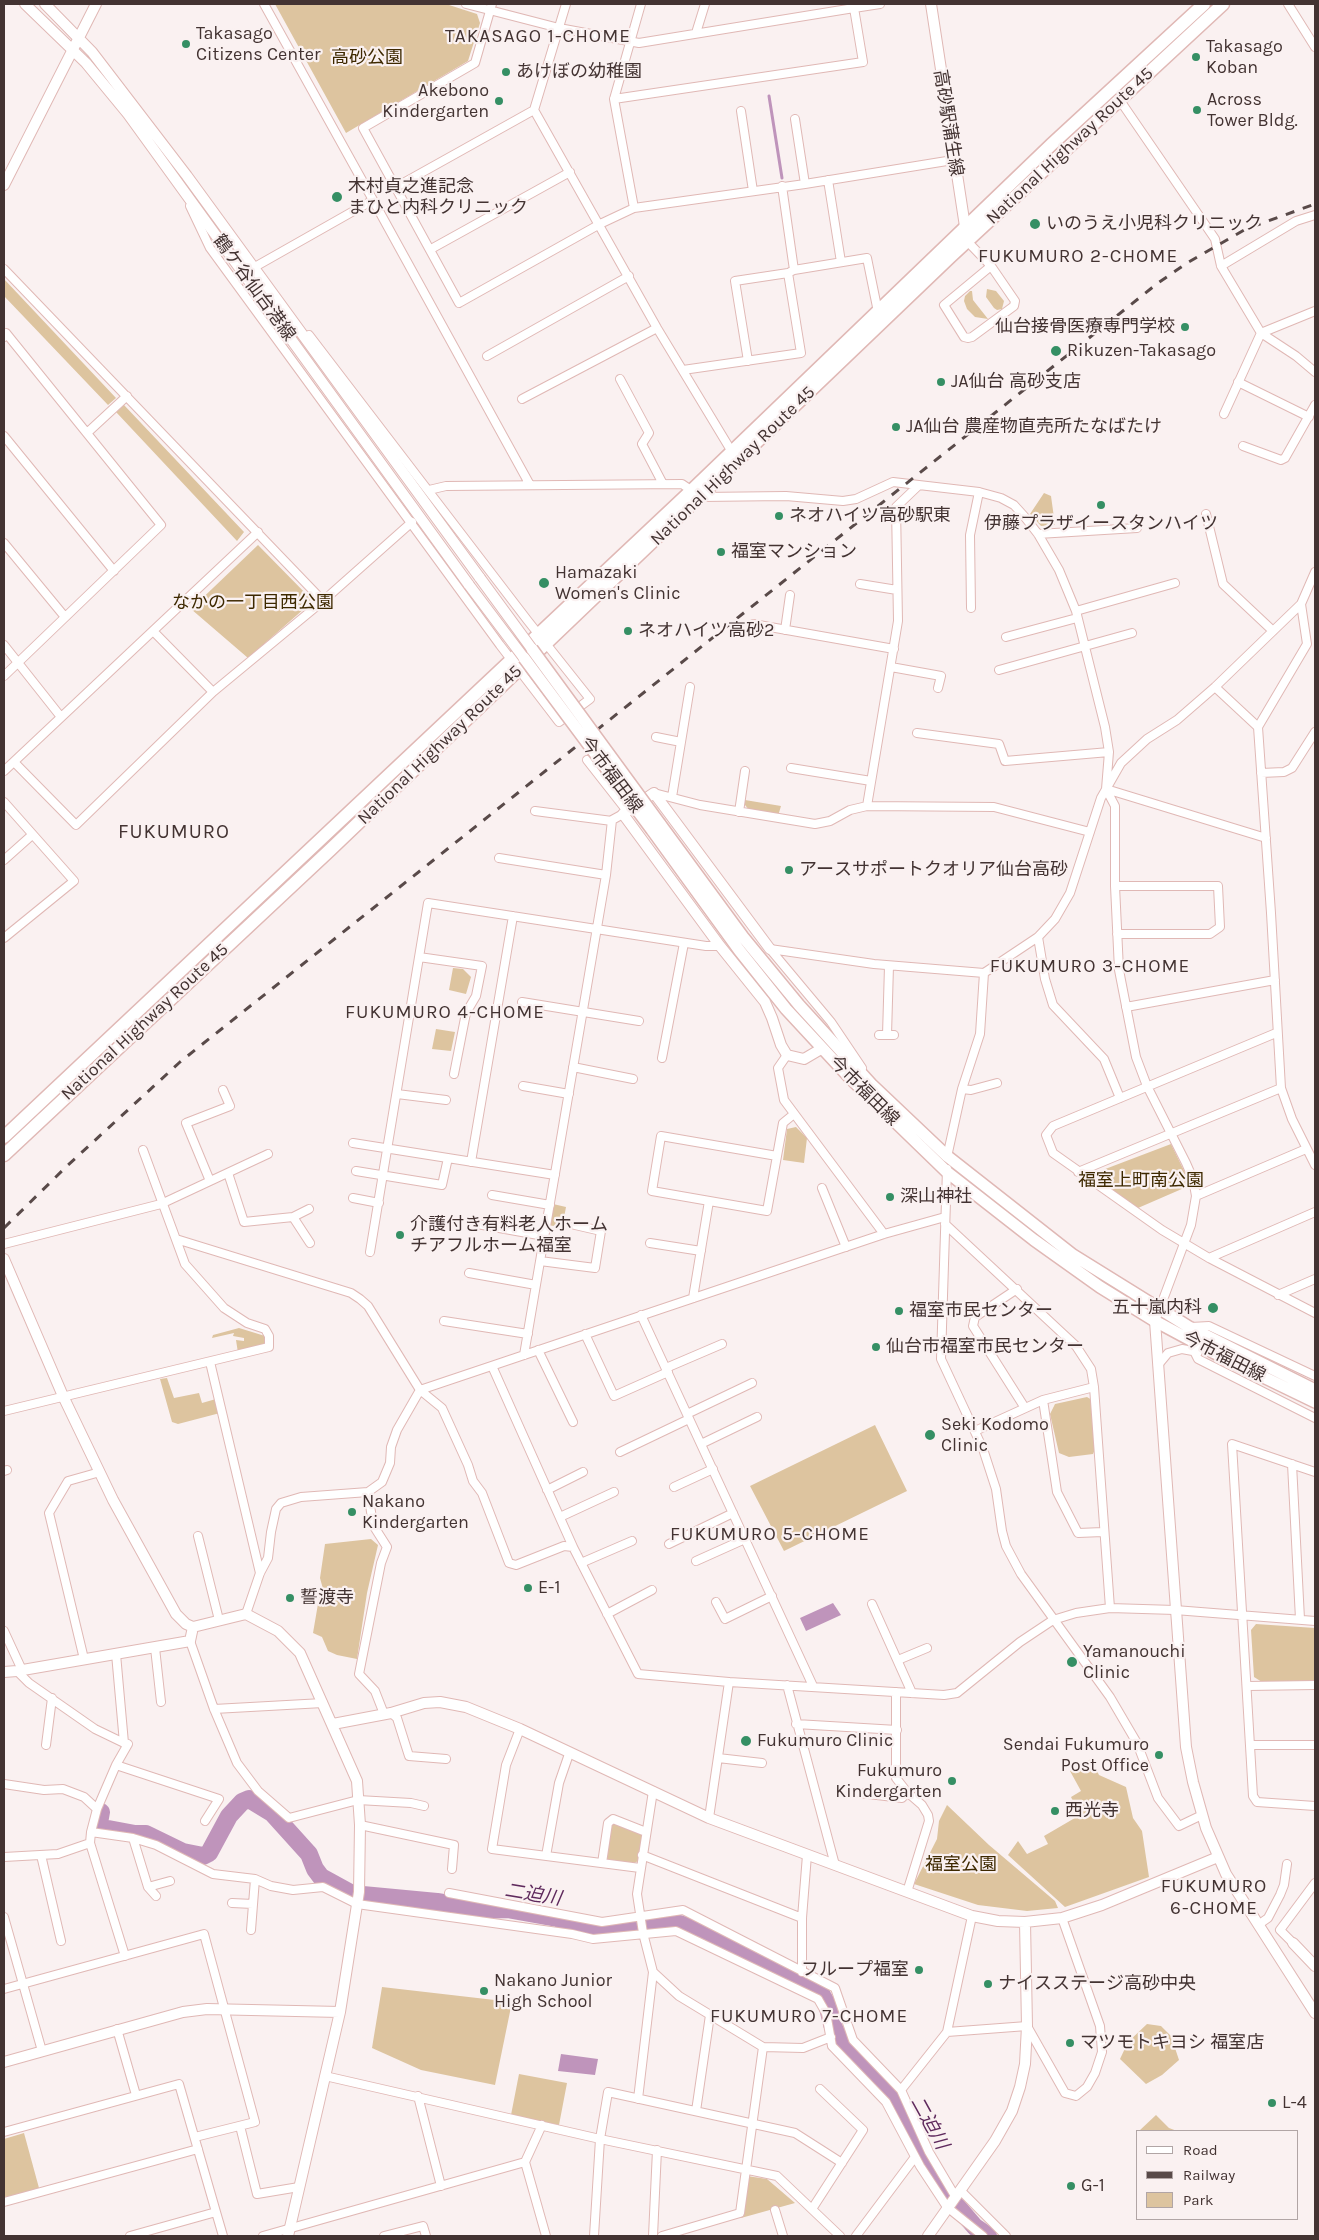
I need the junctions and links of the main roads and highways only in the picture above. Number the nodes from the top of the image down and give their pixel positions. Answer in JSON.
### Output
{"nodes":[{"id":1,"x":1204,"y":4,"type":"edge"},
{"id":2,"x":1223,"y":4,"type":"edge"},
{"id":3,"x":966,"y":235,"type":"junction"},
{"id":4,"x":696,"y":493,"type":"junction"},
{"id":5,"x":532,"y":649,"type":"road end"},
{"id":6,"x":518,"y":662,"type":"junction"},
{"id":7,"x":656,"y":827,"type":"junction"},
{"id":8,"x":4,"y":1137,"type":"edge"},
{"id":9,"x":4,"y":1155,"type":"edge"},
{"id":10,"x":1237,"y":1358,"type":"junction"},
{"id":11,"x":1315,"y":1390,"type":"edge"},
{"id":12,"x":1315,"y":1402,"type":"edge"}],
"edges":[{"from":1,"to":3,"type":"highway","name":"National Highway Route 45"},
{"from":2,"to":3,"type":"highway","name":"National Highway Route 45"},
{"from":3,"to":4,"type":"highway","name":"National Highway Route 45"},
{"from":3,"to":4,"type":"highway","name":"National Highway Route 45"},
{"from":4,"to":6,"type":"highway","name":"National Highway Route 45"},
{"from":5,"to":7,"type":"main road","name":"今市福田線","bridge":true},
{"from":6,"to":7,"type":"main road","name":"今市福田線","bridge":true},
{"from":6,"to":8,"type":"highway","name":"National Highway Route 45"},
{"from":6,"to":9,"type":"highway","name":"National Highway Route 45"},
{"from":7,"to":10,"type":"main road","name":"今市福田線"},
{"from":7,"to":10,"type":"main road","name":"今市福田線"},
{"from":10,"to":11,"type":"main road","name":"今市福田線"},
{"from":10,"to":12,"type":"main road","name":"今市福田線"}]}
